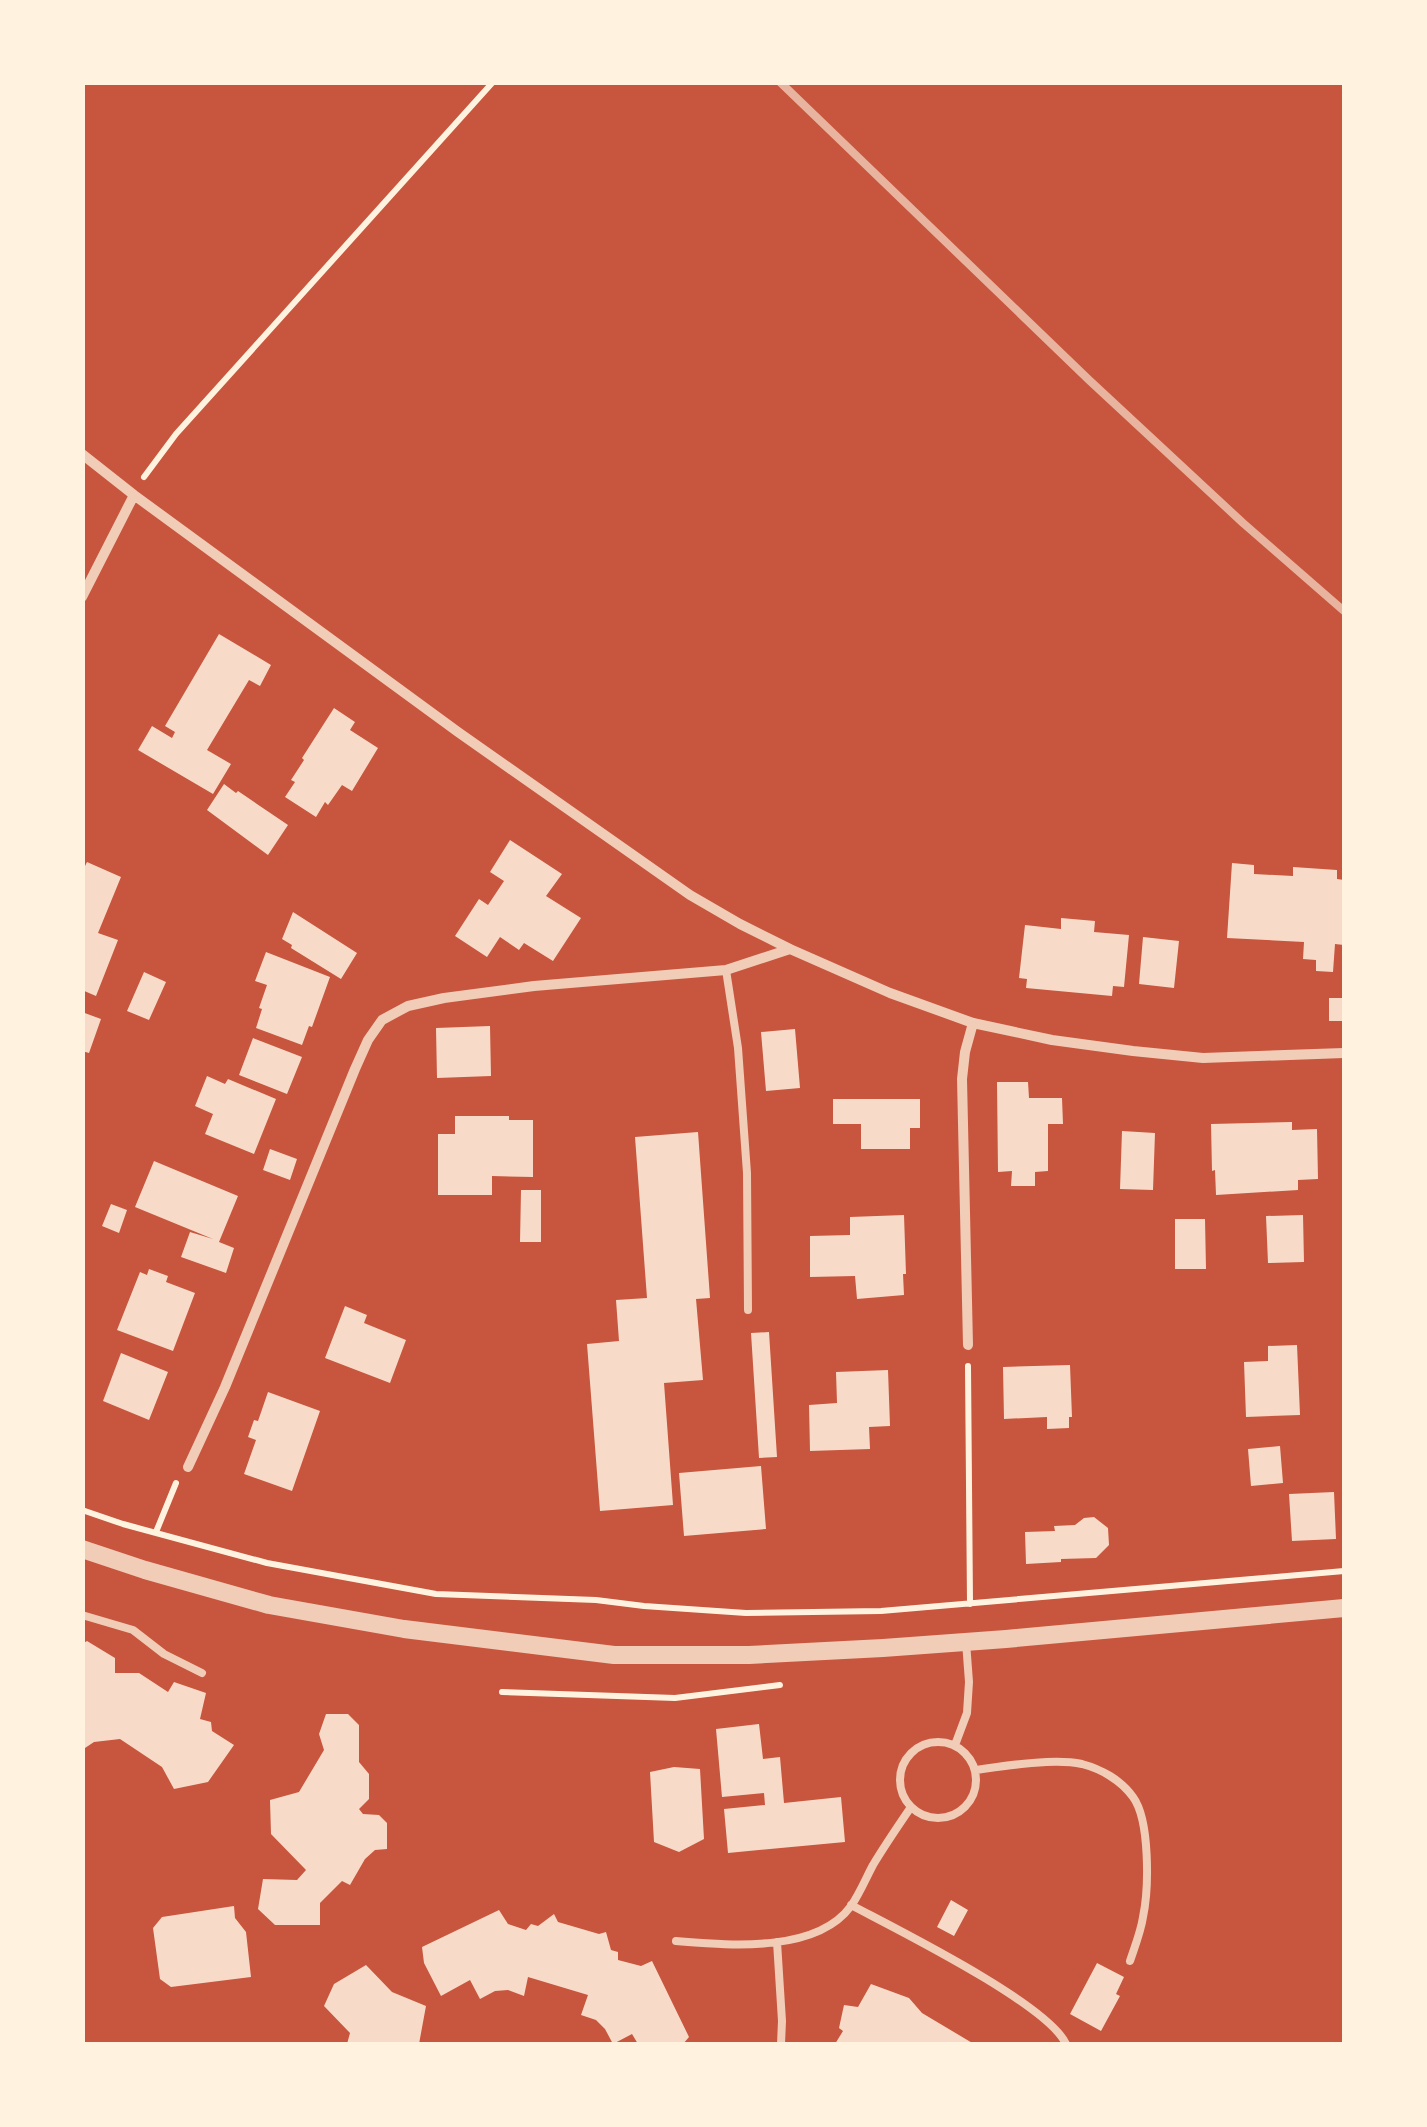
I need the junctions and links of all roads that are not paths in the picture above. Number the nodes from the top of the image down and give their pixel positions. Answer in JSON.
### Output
{"nodes":[{"id":1,"x":82,"y":454,"type":"edge"},
{"id":2,"x":134,"y":495,"type":"junction"},
{"id":3,"x":82,"y":597,"type":"edge"},
{"id":4,"x":790,"y":950,"type":"junction"},
{"id":5,"x":726,"y":970,"type":"junction"},
{"id":6,"x":973,"y":1023,"type":"junction"},
{"id":7,"x":1344,"y":1053,"type":"edge"},
{"id":8,"x":748,"y":1310,"type":"dead end"},
{"id":9,"x":968,"y":1344,"type":"road end"},
{"id":10,"x":188,"y":1466,"type":"road end"},
{"id":11,"x":82,"y":1549,"type":"edge"},
{"id":12,"x":1344,"y":1608,"type":"edge"},
{"id":13,"x":82,"y":1615,"type":"edge"},
{"id":14,"x":966,"y":1642,"type":"junction"},
{"id":15,"x":202,"y":1673,"type":"dead end"},
{"id":16,"x":954,"y":1745,"type":"junction"},
{"id":17,"x":975,"y":1770,"type":"junction"},
{"id":18,"x":911,"y":1807,"type":"junction"},
{"id":19,"x":851,"y":1905,"type":"junction"},
{"id":20,"x":676,"y":1942,"type":"dead end"},
{"id":21,"x":778,"y":1942,"type":"junction"},
{"id":22,"x":1130,"y":1961,"type":"dead end"},
{"id":23,"x":781,"y":2044,"type":"edge"},
{"id":24,"x":1066,"y":2044,"type":"edge"}],
"edges":[{"from":1,"to":2,"type":"street"},
{"from":2,"to":3,"type":"street"},
{"from":2,"to":4,"type":"street"},
{"from":4,"to":5,"type":"street"},
{"from":4,"to":6,"type":"street"},
{"from":5,"to":8,"type":"lane"},
{"from":5,"to":10,"type":"street"},
{"from":6,"to":7,"type":"street"},
{"from":6,"to":9,"type":"street"},
{"from":11,"to":14,"type":"street"},
{"from":12,"to":14,"type":"street"},
{"from":13,"to":15,"type":"lane"},
{"from":14,"to":16,"type":"lane"},
{"from":16,"to":17,"type":"lane"},
{"from":16,"to":18,"type":"lane"},
{"from":17,"to":18,"type":"lane"},
{"from":17,"to":22,"type":"lane"},
{"from":18,"to":19,"type":"lane"},
{"from":19,"to":21,"type":"lane"},
{"from":19,"to":24,"type":"lane"},
{"from":20,"to":21,"type":"lane"},
{"from":21,"to":23,"type":"lane"}]}
